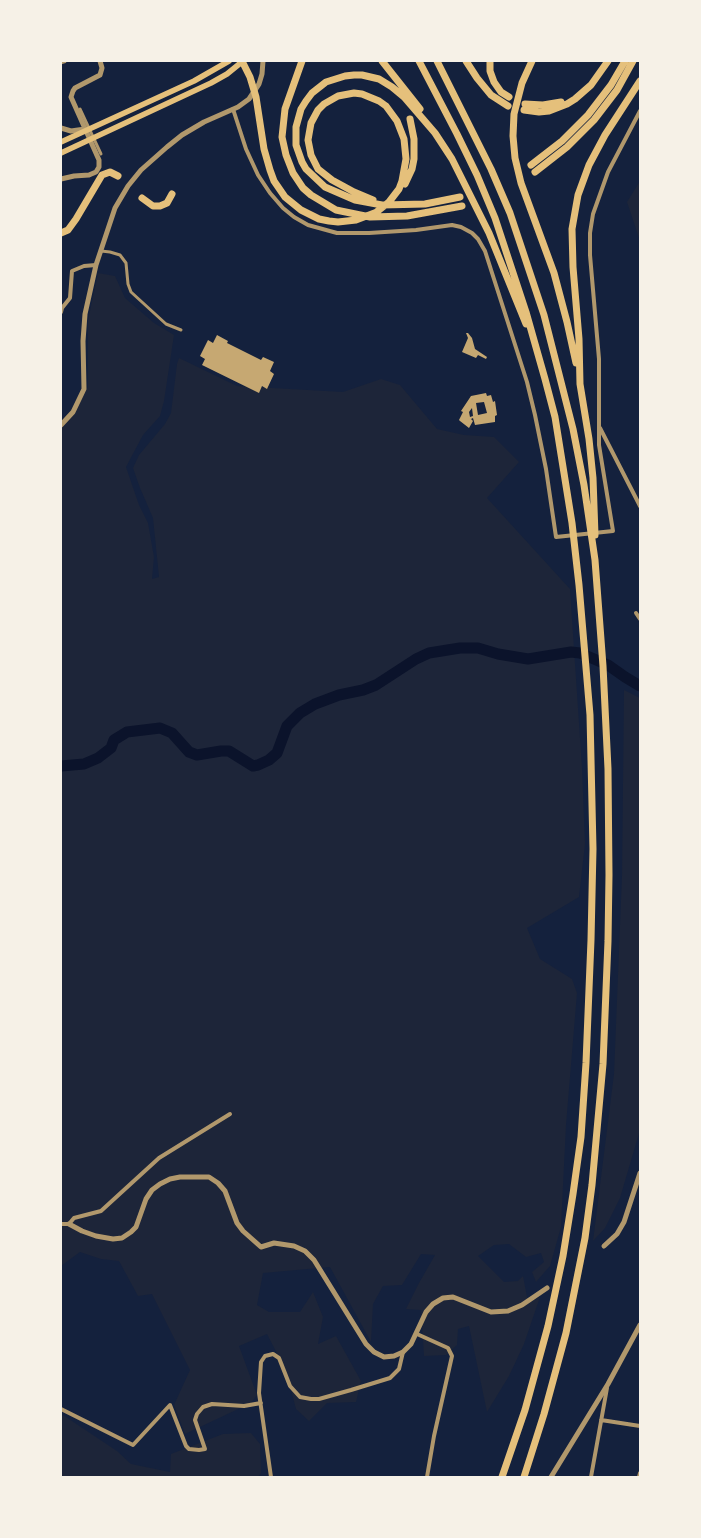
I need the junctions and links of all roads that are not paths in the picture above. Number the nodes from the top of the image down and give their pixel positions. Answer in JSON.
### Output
{"nodes":[{"id":1,"x":229,"y":61,"type":"edge"},
{"id":2,"x":243,"y":61,"type":"edge"},
{"id":3,"x":302,"y":61,"type":"edge"},
{"id":4,"x":382,"y":61,"type":"edge"},
{"id":5,"x":419,"y":61,"type":"edge"},
{"id":6,"x":437,"y":61,"type":"edge"},
{"id":7,"x":466,"y":61,"type":"edge"},
{"id":8,"x":490,"y":61,"type":"edge"},
{"id":9,"x":532,"y":61,"type":"edge"},
{"id":10,"x":608,"y":61,"type":"edge"},
{"id":11,"x":625,"y":61,"type":"edge"},
{"id":12,"x":634,"y":61,"type":"edge"},
{"id":13,"x":100,"y":62,"type":"edge"},
{"id":14,"x":263,"y":62,"type":"edge"},
{"id":15,"x":640,"y":81,"type":"edge"},
{"id":16,"x":510,"y":97,"type":"dead end"},
{"id":17,"x":508,"y":106,"type":"dead end"},
{"id":18,"x":524,"y":107,"type":"dead end"},
{"id":19,"x":80,"y":109,"type":"dead end"},
{"id":20,"x":233,"y":109,"type":"junction"},
{"id":21,"x":640,"y":112,"type":"edge"},
{"id":22,"x":116,"y":117,"type":"junction"},
{"id":23,"x":410,"y":118,"type":"dead end"},
{"id":24,"x":61,"y":128,"type":"edge"},
{"id":25,"x":435,"y":133,"type":"junction"},
{"id":26,"x":61,"y":142,"type":"edge"},
{"id":27,"x":61,"y":153,"type":"edge"},
{"id":28,"x":99,"y":155,"type":"junction"},
{"id":29,"x":409,"y":168,"type":"junction"},
{"id":30,"x":118,"y":176,"type":"dead end"},
{"id":31,"x":61,"y":179,"type":"edge"},
{"id":32,"x":172,"y":194,"type":"dead end"},
{"id":33,"x":142,"y":198,"type":"dead end"},
{"id":34,"x":460,"y":198,"type":"dead end"},
{"id":35,"x":398,"y":206,"type":"junction"},
{"id":36,"x":462,"y":206,"type":"dead end"},
{"id":37,"x":63,"y":233,"type":"edge"},
{"id":38,"x":100,"y":251,"type":"junction"},
{"id":39,"x":96,"y":265,"type":"junction"},
{"id":40,"x":61,"y":309,"type":"edge"},
{"id":41,"x":182,"y":330,"type":"dead end"},
{"id":42,"x":537,"y":349,"type":"junction"},
{"id":43,"x":580,"y":384,"type":"junction"},
{"id":44,"x":61,"y":425,"type":"edge"},
{"id":45,"x":599,"y":426,"type":"junction"},
{"id":46,"x":640,"y":506,"type":"edge"},
{"id":47,"x":595,"y":560,"type":"junction"},
{"id":48,"x":636,"y":613,"type":"dead end"},
{"id":49,"x":640,"y":619,"type":"edge"},
{"id":50,"x":230,"y":1114,"type":"dead end"},
{"id":51,"x":640,"y":1173,"type":"edge"},
{"id":52,"x":61,"y":1224,"type":"edge"},
{"id":53,"x":69,"y":1224,"type":"junction"},
{"id":54,"x":604,"y":1246,"type":"dead end"},
{"id":55,"x":547,"y":1288,"type":"dead end"},
{"id":56,"x":640,"y":1325,"type":"edge"},
{"id":57,"x":417,"y":1334,"type":"junction"},
{"id":58,"x":403,"y":1352,"type":"junction"},
{"id":59,"x":608,"y":1384,"type":"junction"},
{"id":60,"x":261,"y":1403,"type":"junction"},
{"id":61,"x":61,"y":1410,"type":"edge"},
{"id":62,"x":601,"y":1420,"type":"junction"},
{"id":63,"x":640,"y":1426,"type":"edge"},
{"id":64,"x":271,"y":1477,"type":"edge"},
{"id":65,"x":428,"y":1477,"type":"edge"},
{"id":66,"x":502,"y":1477,"type":"edge"},
{"id":67,"x":524,"y":1477,"type":"edge"},
{"id":68,"x":551,"y":1477,"type":"edge"},
{"id":69,"x":591,"y":1477,"type":"edge"}],
"edges":[{"from":1,"to":22,"type":"main road"},
{"from":2,"to":27,"type":"main road"},
{"from":2,"to":29,"type":"highway"},
{"from":3,"to":36,"type":"highway"},
{"from":4,"to":25,"type":"highway"},
{"from":5,"to":42,"type":"highway"},
{"from":6,"to":47,"type":"highway"},
{"from":7,"to":17,"type":"highway"},
{"from":8,"to":16,"type":"highway"},
{"from":9,"to":43,"type":"highway"},
{"from":10,"to":18,"type":"highway"},
{"from":11,"to":12,"type":"highway"},
{"from":13,"to":28,"type":"street"},
{"from":14,"to":20,"type":"street"},
{"from":15,"to":43,"type":"highway"},
{"from":19,"to":28,"type":"street"},
{"from":20,"to":38,"type":"street"},
{"from":20,"to":45,"type":"street"},
{"from":21,"to":45,"type":"street"},
{"from":22,"to":24,"type":"street"},
{"from":22,"to":26,"type":"main road"},
{"from":23,"to":29,"type":"highway"},
{"from":25,"to":35,"type":"highway"},
{"from":25,"to":42,"type":"highway"},
{"from":28,"to":31,"type":"street"},
{"from":29,"to":35,"type":"highway"},
{"from":30,"to":37,"type":"highway"},
{"from":32,"to":33,"type":"highway"},
{"from":34,"to":35,"type":"highway"},
{"from":38,"to":39,"type":"street"},
{"from":38,"to":41,"type":"street"},
{"from":39,"to":40,"type":"street"},
{"from":39,"to":44,"type":"street"},
{"from":42,"to":66,"type":"highway"},
{"from":43,"to":47,"type":"highway"},
{"from":45,"to":46,"type":"street"},
{"from":47,"to":67,"type":"highway"},
{"from":48,"to":49,"type":"street"},
{"from":50,"to":53,"type":"street"},
{"from":51,"to":54,"type":"street"},
{"from":52,"to":53,"type":"street"},
{"from":53,"to":58,"type":"street"},
{"from":55,"to":57,"type":"street"},
{"from":56,"to":59,"type":"street"},
{"from":57,"to":58,"type":"street"},
{"from":57,"to":65,"type":"street"},
{"from":58,"to":60,"type":"street"},
{"from":59,"to":62,"type":"street"},
{"from":59,"to":68,"type":"street"},
{"from":60,"to":61,"type":"street"},
{"from":60,"to":64,"type":"street"},
{"from":62,"to":63,"type":"street"},
{"from":62,"to":69,"type":"street"}]}
